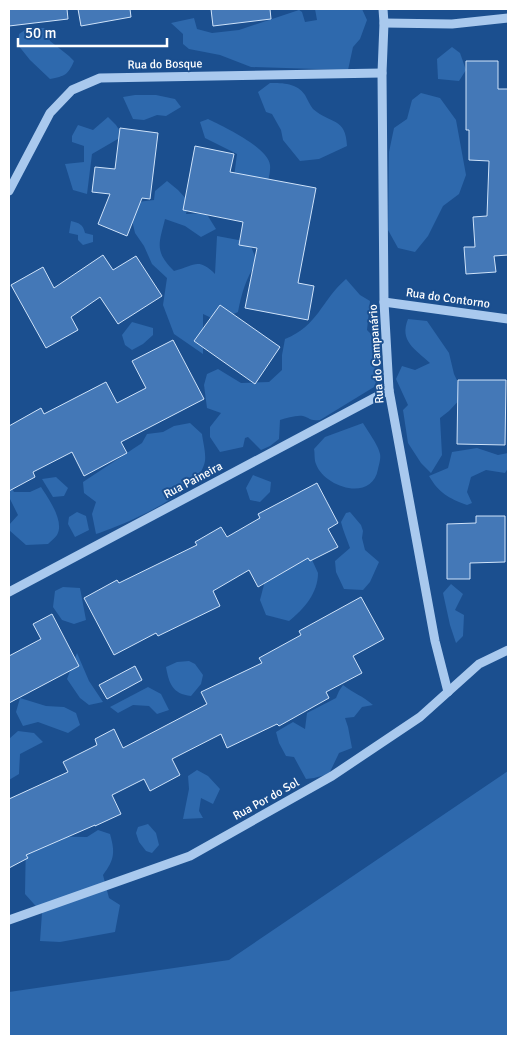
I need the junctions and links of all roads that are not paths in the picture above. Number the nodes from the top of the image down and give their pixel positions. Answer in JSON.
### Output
{"nodes":[{"id":1,"x":383,"y":9,"type":"edge"},
{"id":2,"x":508,"y":18,"type":"edge"},
{"id":3,"x":384,"y":23,"type":"junction"},
{"id":4,"x":382,"y":73,"type":"junction"},
{"id":5,"x":9,"y":191,"type":"edge"},
{"id":6,"x":384,"y":302,"type":"junction"},
{"id":7,"x":508,"y":319,"type":"edge"},
{"id":8,"x":389,"y":390,"type":"junction"},
{"id":9,"x":9,"y":592,"type":"edge"},
{"id":10,"x":508,"y":650,"type":"edge"},
{"id":11,"x":448,"y":692,"type":"junction"},
{"id":12,"x":9,"y":920,"type":"edge"}],
"edges":[{"from":1,"to":3,"type":"street","name":"Rua do Campanário"},
{"from":2,"to":3,"type":"street"},
{"from":3,"to":4,"type":"street","name":"Rua do Campanário"},
{"from":4,"to":5,"type":"street","name":"Rua do Bosque"},
{"from":4,"to":6,"type":"street","name":"Rua do Campanário"},
{"from":6,"to":7,"type":"street","name":"Rua do Contorno"},
{"from":6,"to":8,"type":"street","name":"Rua do Campanário"},
{"from":8,"to":9,"type":"street","name":"Rua Paineira"},
{"from":8,"to":11,"type":"street","name":"Rua do Campanário"},
{"from":10,"to":11,"type":"street","name":"Rua Por do Sol"},
{"from":11,"to":12,"type":"street","name":"Rua Por do Sol"}]}
